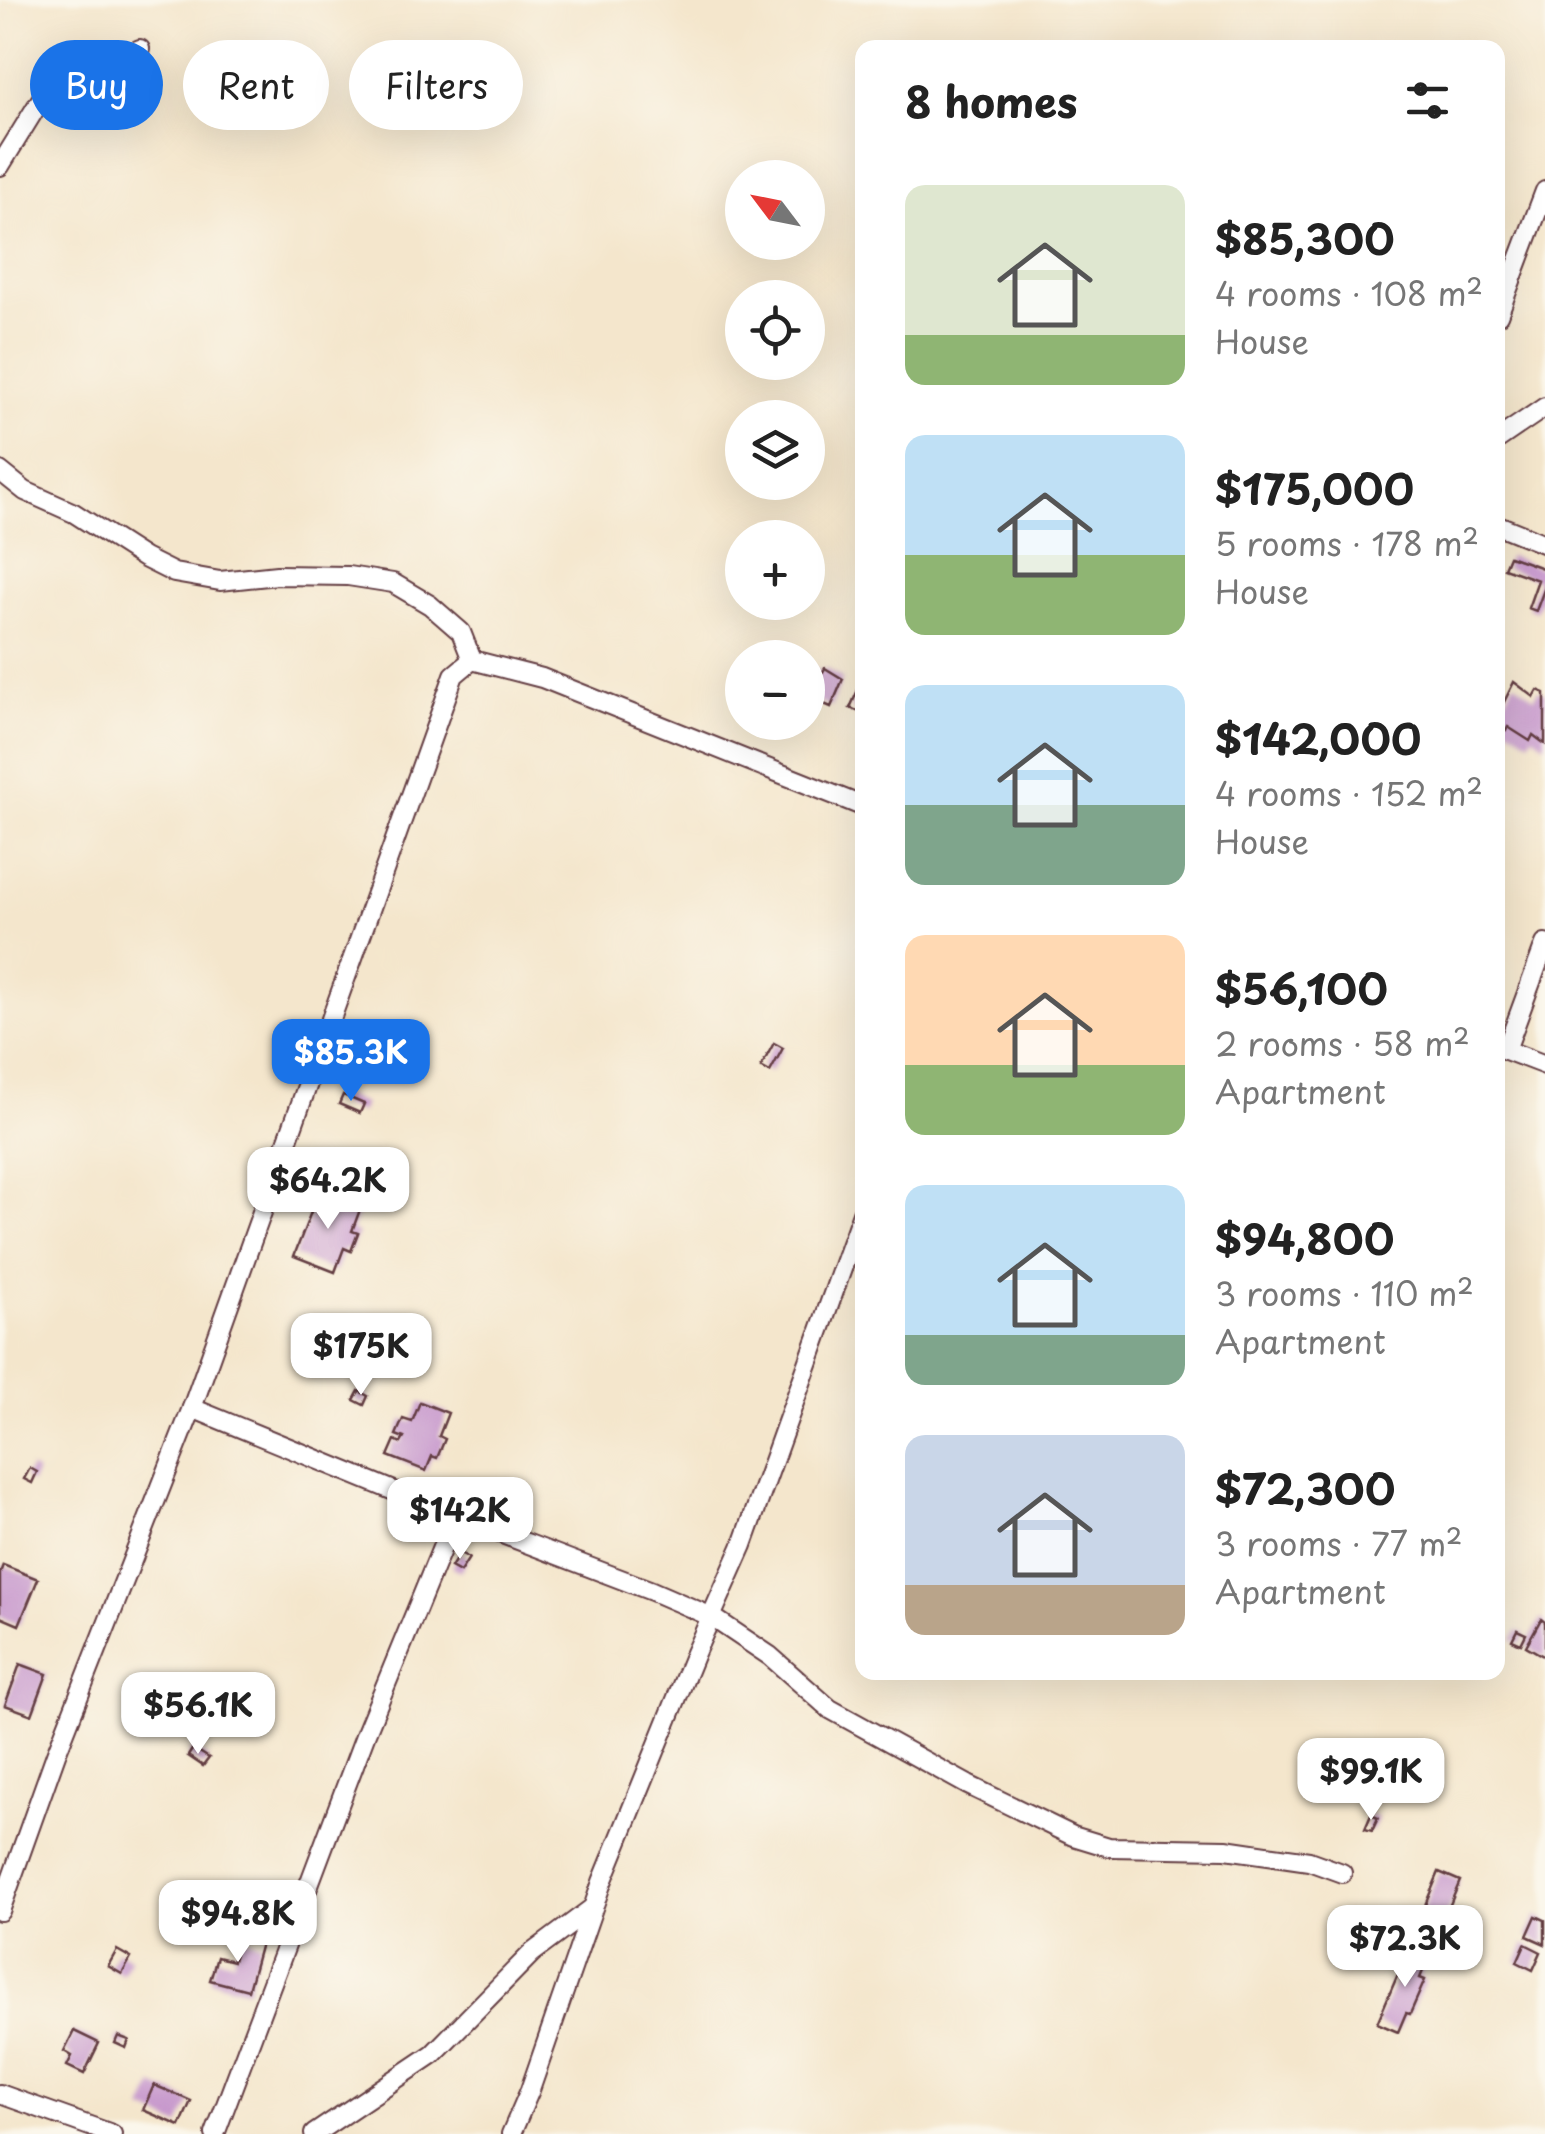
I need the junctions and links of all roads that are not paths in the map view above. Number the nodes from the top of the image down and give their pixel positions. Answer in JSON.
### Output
{"nodes":[{"id":1,"x":30,"y":118,"type":"edge"},
{"id":2,"x":0,"y":166,"type":"edge"},
{"id":3,"x":1545,"y":190,"type":"edge"},
{"id":4,"x":1505,"y":296,"type":"edge"},
{"id":5,"x":1545,"y":408,"type":"edge"},
{"id":6,"x":1505,"y":434,"type":"edge"},
{"id":7,"x":0,"y":471,"type":"edge"},
{"id":8,"x":1505,"y":528,"type":"edge"},
{"id":9,"x":1545,"y":544,"type":"edge"},
{"id":10,"x":472,"y":660,"type":"junction"},
{"id":11,"x":855,"y":803,"type":"edge"},
{"id":12,"x":1545,"y":944,"type":"edge"},
{"id":13,"x":1505,"y":1042,"type":"edge"},
{"id":14,"x":1505,"y":1050,"type":"edge"},
{"id":15,"x":1545,"y":1065,"type":"edge"},
{"id":16,"x":855,"y":1233,"type":"edge"},
{"id":17,"x":192,"y":1408,"type":"junction"},
{"id":18,"x":455,"y":1516,"type":"junction"},
{"id":19,"x":712,"y":1617,"type":"junction"},
{"id":20,"x":1342,"y":1873,"type":"dead end"},
{"id":21,"x":592,"y":1909,"type":"junction"},
{"id":22,"x":0,"y":1911,"type":"edge"},
{"id":23,"x":0,"y":2094,"type":"edge"},
{"id":24,"x":112,"y":2134,"type":"edge"},
{"id":25,"x":215,"y":2134,"type":"edge"},
{"id":26,"x":314,"y":2134,"type":"edge"},
{"id":27,"x":511,"y":2134,"type":"edge"}],
"edges":[{"from":1,"to":2,"type":"street"},
{"from":3,"to":4,"type":"street"},
{"from":5,"to":6,"type":"street"},
{"from":7,"to":10,"type":"street"},
{"from":8,"to":9,"type":"street"},
{"from":10,"to":11,"type":"street"},
{"from":10,"to":17,"type":"street"},
{"from":12,"to":13,"type":"street"},
{"from":14,"to":15,"type":"street"},
{"from":16,"to":19,"type":"street"},
{"from":17,"to":18,"type":"street"},
{"from":17,"to":22,"type":"street"},
{"from":18,"to":19,"type":"street"},
{"from":18,"to":25,"type":"street"},
{"from":19,"to":20,"type":"street"},
{"from":19,"to":21,"type":"street"},
{"from":21,"to":26,"type":"street"},
{"from":21,"to":27,"type":"street"},
{"from":23,"to":24,"type":"street"}]}
